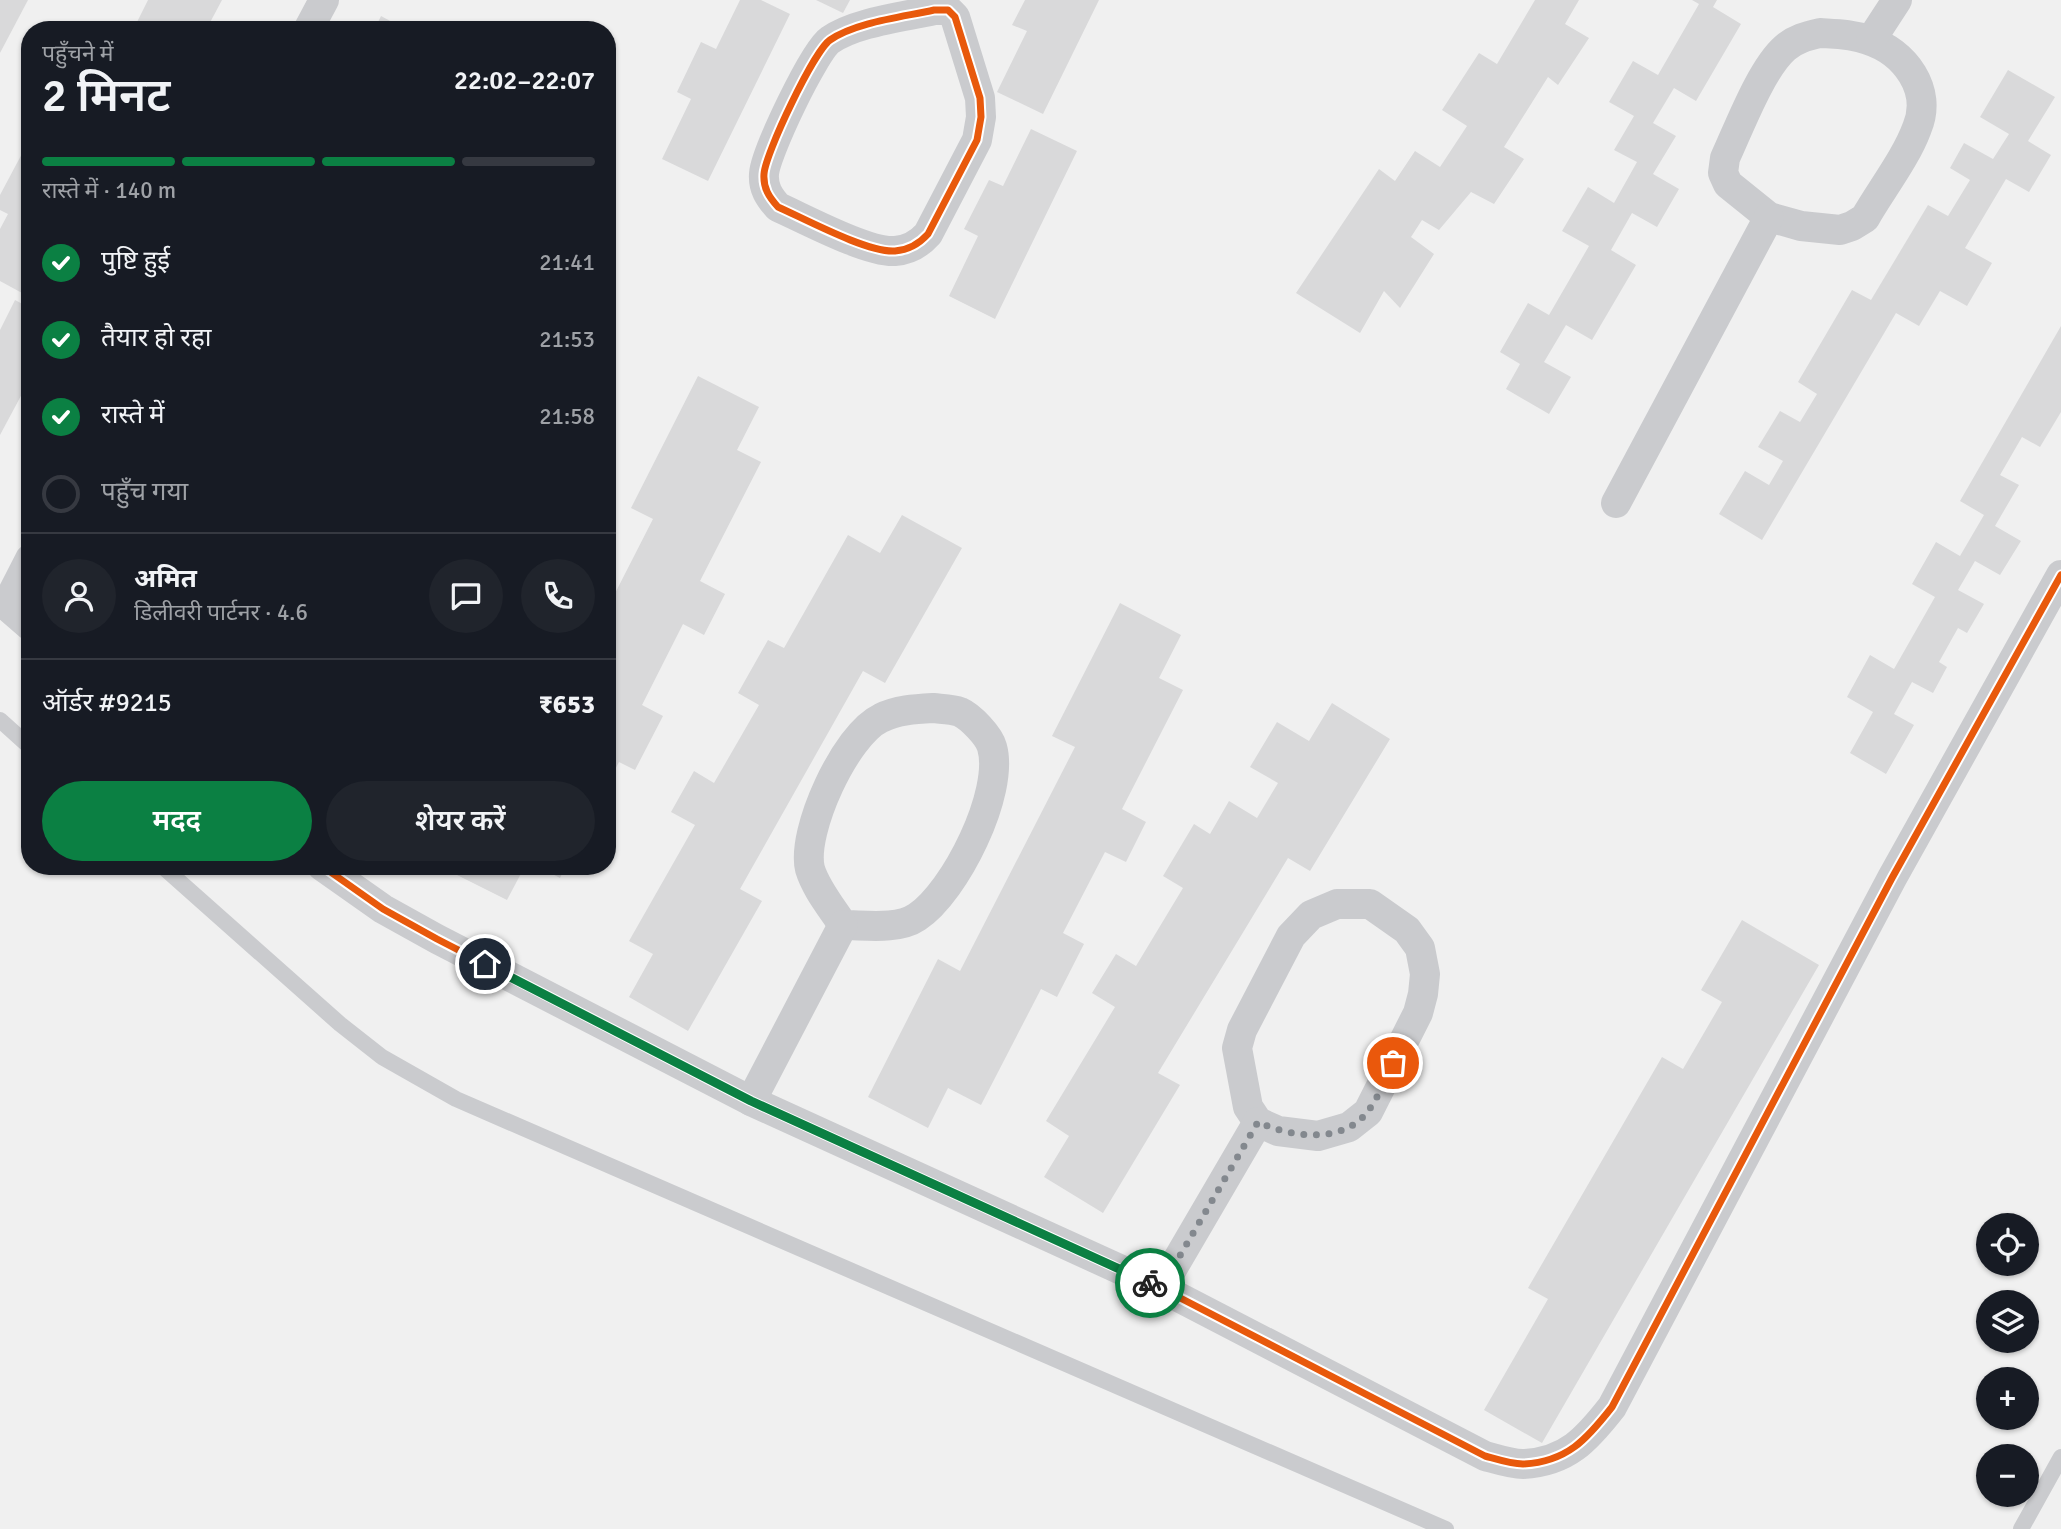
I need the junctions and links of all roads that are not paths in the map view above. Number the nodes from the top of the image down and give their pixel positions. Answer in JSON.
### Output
{"nodes":[{"id":1,"x":324,"y":0,"type":"edge"},
{"id":2,"x":1897,"y":0,"type":"edge"},
{"id":3,"x":950,"y":5,"type":"edge"},
{"id":4,"x":313,"y":21,"type":"edge"},
{"id":5,"x":1871,"y":40,"type":"junction"},
{"id":6,"x":1769,"y":217,"type":"junction"},
{"id":7,"x":1616,"y":503,"type":"dead end"},
{"id":8,"x":21,"y":574,"type":"edge"},
{"id":9,"x":2061,"y":575,"type":"edge"},
{"id":10,"x":3,"y":603,"type":"edge"},
{"id":11,"x":21,"y":618,"type":"edge"},
{"id":12,"x":0,"y":720,"type":"edge"},
{"id":13,"x":21,"y":739,"type":"edge"},
{"id":14,"x":172,"y":875,"type":"edge"},
{"id":15,"x":362,"y":879,"type":"edge"},
{"id":16,"x":843,"y":925,"type":"junction"},
{"id":17,"x":751,"y":1101,"type":"junction"},
{"id":18,"x":1258,"y":1122,"type":"junction"},
{"id":19,"x":1161,"y":1288,"type":"junction"},
{"id":20,"x":2061,"y":1457,"type":"edge"},
{"id":21,"x":1446,"y":1529,"type":"edge"},
{"id":22,"x":2021,"y":1529,"type":"edge"}],
"edges":[{"from":1,"to":4,"type":"street"},
{"from":2,"to":5,"type":"street"},
{"from":3,"to":3,"type":"street"},
{"from":5,"to":6,"type":"street"},
{"from":5,"to":6,"type":"street"},
{"from":6,"to":7,"type":"street"},
{"from":8,"to":10,"type":"street"},
{"from":9,"to":19,"type":"street"},
{"from":10,"to":11,"type":"street"},
{"from":12,"to":13,"type":"lane"},
{"from":14,"to":21,"type":"lane"},
{"from":15,"to":17,"type":"street"},
{"from":16,"to":16,"type":"street"},
{"from":16,"to":17,"type":"street"},
{"from":17,"to":19,"type":"street"},
{"from":18,"to":18,"type":"street"},
{"from":18,"to":19,"type":"street"},
{"from":20,"to":22,"type":"lane"}]}
